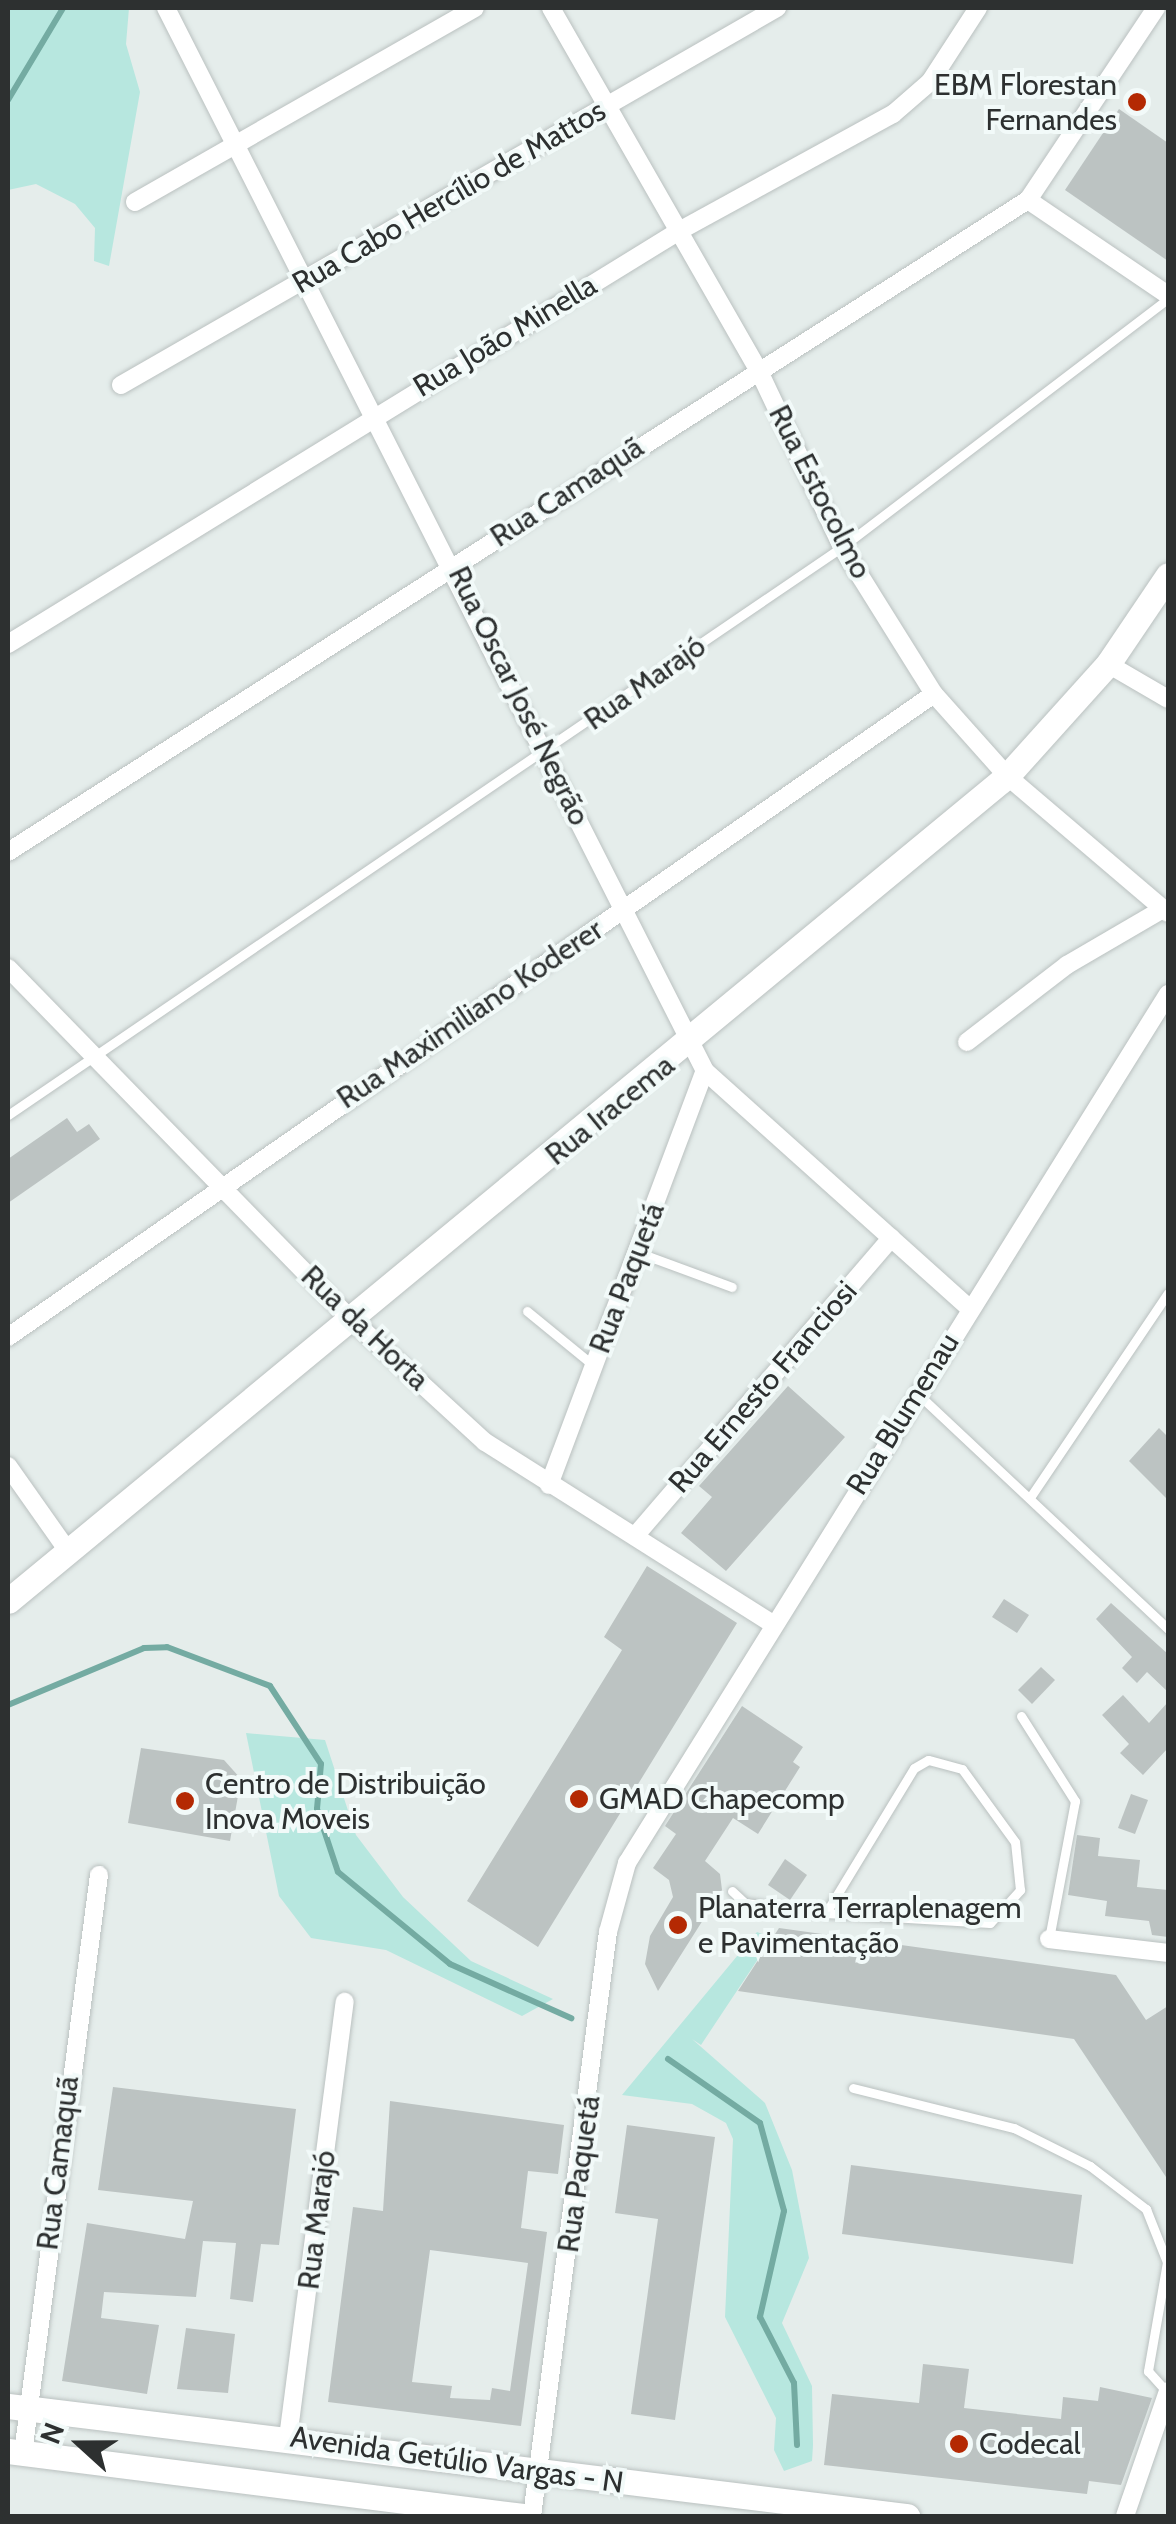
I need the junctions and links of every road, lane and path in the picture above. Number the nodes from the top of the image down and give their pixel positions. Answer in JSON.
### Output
{"nodes":[{"id":1,"x":165,"y":8,"type":"edge"},
{"id":2,"x":475,"y":8,"type":"edge"},
{"id":3,"x":550,"y":8,"type":"edge"},
{"id":4,"x":777,"y":8,"type":"edge"},
{"id":5,"x":978,"y":8,"type":"edge"},
{"id":6,"x":1156,"y":8,"type":"edge"},
{"id":7,"x":608,"y":107,"type":"junction"},
{"id":8,"x":235,"y":144,"type":"junction"},
{"id":9,"x":1028,"y":200,"type":"junction"},
{"id":10,"x":135,"y":202,"type":"dead end"},
{"id":11,"x":678,"y":231,"type":"junction"},
{"id":12,"x":306,"y":278,"type":"junction"},
{"id":13,"x":1168,"y":297,"type":"edge"},
{"id":14,"x":758,"y":369,"type":"junction"},
{"id":15,"x":121,"y":385,"type":"dead end"},
{"id":16,"x":377,"y":414,"type":"junction"},
{"id":17,"x":842,"y":547,"type":"junction"},
{"id":18,"x":454,"y":564,"type":"junction"},
{"id":19,"x":1168,"y":575,"type":"edge"},
{"id":20,"x":8,"y":644,"type":"edge"},
{"id":21,"x":1108,"y":664,"type":"junction"},
{"id":22,"x":934,"y":694,"type":"junction"},
{"id":23,"x":1168,"y":699,"type":"edge"},
{"id":24,"x":547,"y":750,"type":"junction"},
{"id":25,"x":1007,"y":776,"type":"junction"},
{"id":26,"x":8,"y":852,"type":"edge"},
{"id":27,"x":624,"y":909,"type":"junction"},
{"id":28,"x":1166,"y":911,"type":"edge"},
{"id":29,"x":8,"y":968,"type":"edge"},
{"id":30,"x":1168,"y":994,"type":"edge"},
{"id":31,"x":967,"y":1042,"type":"dead end"},
{"id":32,"x":690,"y":1045,"type":"junction"},
{"id":33,"x":92,"y":1053,"type":"junction"},
{"id":34,"x":706,"y":1071,"type":"junction"},
{"id":35,"x":8,"y":1115,"type":"edge"},
{"id":36,"x":222,"y":1184,"type":"junction"},
{"id":37,"x":891,"y":1238,"type":"junction"},
{"id":38,"x":637,"y":1252,"type":"junction"},
{"id":39,"x":732,"y":1287,"type":"dead end"},
{"id":40,"x":1168,"y":1293,"type":"edge"},
{"id":41,"x":969,"y":1308,"type":"junction"},
{"id":42,"x":526,"y":1310,"type":"dead end"},
{"id":43,"x":353,"y":1320,"type":"junction"},
{"id":44,"x":8,"y":1337,"type":"edge"},
{"id":45,"x":593,"y":1365,"type":"junction"},
{"id":46,"x":916,"y":1393,"type":"junction"},
{"id":47,"x":8,"y":1466,"type":"edge"},
{"id":48,"x":549,"y":1485,"type":"junction"},
{"id":49,"x":1031,"y":1496,"type":"junction"},
{"id":50,"x":634,"y":1536,"type":"junction"},
{"id":51,"x":68,"y":1550,"type":"junction"},
{"id":52,"x":8,"y":1601,"type":"edge"},
{"id":53,"x":773,"y":1624,"type":"junction"},
{"id":54,"x":1168,"y":1629,"type":"edge"},
{"id":55,"x":1022,"y":1716,"type":"dead end"},
{"id":56,"x":640,"y":1836,"type":"joint"},
{"id":57,"x":99,"y":1875,"type":"dead end"},
{"id":58,"x":732,"y":1891,"type":"dead end"},
{"id":59,"x":826,"y":1913,"type":"junction"},
{"id":60,"x":1050,"y":1939,"type":"joint"},
{"id":61,"x":1168,"y":1953,"type":"edge"},
{"id":62,"x":345,"y":2002,"type":"dead end"},
{"id":63,"x":853,"y":2088,"type":"dead end"},
{"id":64,"x":1168,"y":2392,"type":"edge"},
{"id":65,"x":18,"y":2407,"type":"edge"},
{"id":66,"x":288,"y":2438,"type":"junction"},
{"id":67,"x":15,"y":2452,"type":"edge"},
{"id":68,"x":538,"y":2472,"type":"junction"},
{"id":69,"x":791,"y":2510,"type":"edge"},
{"id":70,"x":523,"y":2516,"type":"edge"},
{"id":71,"x":532,"y":2516,"type":"edge"},
{"id":72,"x":906,"y":2516,"type":"edge"},
{"id":73,"x":1125,"y":2516,"type":"edge"}],
"edges":[{"from":1,"to":8,"type":"street","name":"Rua Oscar José Negrão"},
{"from":2,"to":8,"type":"street"},
{"from":3,"to":7,"type":"street","name":"Rua Estocolmo"},
{"from":4,"to":7,"type":"street","name":"Rua Cabo Hercílio de Mattos"},
{"from":5,"to":11,"type":"street","name":"Rua João Minella"},
{"from":6,"to":9,"type":"street"},
{"from":7,"to":11,"type":"street","name":"Rua Estocolmo"},
{"from":7,"to":12,"type":"street","name":"Rua Cabo Hercílio de Mattos"},
{"from":8,"to":10,"type":"street"},
{"from":8,"to":12,"type":"street","name":"Rua Oscar José Negrão"},
{"from":9,"to":13,"type":"street"},
{"from":9,"to":14,"type":"street","name":"Rua Camaquã"},
{"from":11,"to":14,"type":"street","name":"Rua Estocolmo"},
{"from":11,"to":16,"type":"street","name":"Rua João Minella"},
{"from":12,"to":15,"type":"street","name":"Rua Cabo Hercílio de Mattos"},
{"from":12,"to":16,"type":"street","name":"Rua Oscar José Negrão"},
{"from":13,"to":17,"type":"lane","name":"Rua Marajó"},
{"from":14,"to":17,"type":"street","name":"Rua Estocolmo"},
{"from":14,"to":18,"type":"street","name":"Rua Camaquã"},
{"from":16,"to":18,"type":"street","name":"Rua Oscar José Negrão"},
{"from":16,"to":20,"type":"street","name":"Rua João Minella"},
{"from":17,"to":22,"type":"street","name":"Rua Estocolmo"},
{"from":17,"to":24,"type":"lane","name":"Rua Marajó"},
{"from":18,"to":24,"type":"street","name":"Rua Oscar José Negrão"},
{"from":18,"to":26,"type":"street","name":"Rua Camaquã"},
{"from":19,"to":21,"type":"street","name":"Rua Iracema"},
{"from":21,"to":23,"type":"street"},
{"from":21,"to":25,"type":"street","name":"Rua Iracema"},
{"from":22,"to":25,"type":"street","name":"Rua Estocolmo"},
{"from":22,"to":27,"type":"street","name":"Rua Maximiliano Koderer"},
{"from":24,"to":27,"type":"street","name":"Rua Oscar José Negrão"},
{"from":24,"to":33,"type":"lane","name":"Rua Marajó"},
{"from":25,"to":28,"type":"street","name":"Rua Estocolmo"},
{"from":25,"to":32,"type":"street","name":"Rua Iracema"},
{"from":27,"to":32,"type":"street","name":"Rua Oscar José Negrão"},
{"from":27,"to":36,"type":"street","name":"Rua Maximiliano Koderer"},
{"from":28,"to":31,"type":"street"},
{"from":29,"to":33,"type":"street","name":"Rua da Horta"},
{"from":30,"to":41,"type":"street","name":"Rua Blumenau"},
{"from":32,"to":34,"type":"street","name":"Rua Oscar José Negrão"},
{"from":32,"to":43,"type":"street","name":"Rua Iracema"},
{"from":33,"to":35,"type":"lane","name":"Rua Marajó"},
{"from":33,"to":36,"type":"street","name":"Rua da Horta"},
{"from":34,"to":37,"type":"street","name":"Rua Oscar José Negrão"},
{"from":34,"to":38,"type":"street","name":"Rua Paquetá"},
{"from":36,"to":43,"type":"street","name":"Rua da Horta"},
{"from":36,"to":44,"type":"street","name":"Rua Maximiliano Koderer"},
{"from":37,"to":41,"type":"street","name":"Rua Oscar José Negrão"},
{"from":37,"to":50,"type":"street","name":"Rua Ernesto Franciosi"},
{"from":38,"to":39,"type":"lane"},
{"from":38,"to":45,"type":"street","name":"Rua Paquetá"},
{"from":40,"to":49,"type":"lane"},
{"from":41,"to":46,"type":"street","name":"Rua Blumenau"},
{"from":42,"to":45,"type":"lane"},
{"from":43,"to":48,"type":"street","name":"Rua da Horta"},
{"from":43,"to":51,"type":"street","name":"Rua Iracema"},
{"from":45,"to":48,"type":"street","name":"Rua Paquetá"},
{"from":46,"to":49,"type":"lane"},
{"from":46,"to":53,"type":"street","name":"Rua Blumenau"},
{"from":47,"to":51,"type":"street"},
{"from":48,"to":50,"type":"street","name":"Rua da Horta"},
{"from":49,"to":54,"type":"lane"},
{"from":50,"to":53,"type":"street","name":"Rua da Horta"},
{"from":51,"to":52,"type":"street","name":"Rua Iracema"},
{"from":53,"to":56,"type":"street","name":"Rua Blumenau"},
{"from":55,"to":60,"type":"lane"},
{"from":56,"to":68,"type":"street","name":"Rua Paquetá"},
{"from":57,"to":65,"type":"street","name":"Rua Camaquã"},
{"from":58,"to":59,"type":"lane"},
{"from":59,"to":59,"type":"lane"},
{"from":60,"to":61,"type":"street"},
{"from":62,"to":66,"type":"street","name":"Rua Marajó"},
{"from":63,"to":64,"type":"lane"},
{"from":64,"to":73,"type":"street"},
{"from":65,"to":66,"type":"street","name":"Avenida Getúlio Vargas - N"},
{"from":65,"to":67,"type":"street","name":"Rua Camaquã"},
{"from":66,"to":68,"type":"street","name":"Avenida Getúlio Vargas - N"},
{"from":67,"to":70,"type":"street","name":"Avenida Getúlio Vargas - N"},
{"from":68,"to":69,"type":"street","name":"Avenida Getúlio Vargas - N"},
{"from":68,"to":71,"type":"street","name":"Rua Paquetá"},
{"from":69,"to":72,"type":"street","name":"Avenida Getúlio Vargas - N"}]}
